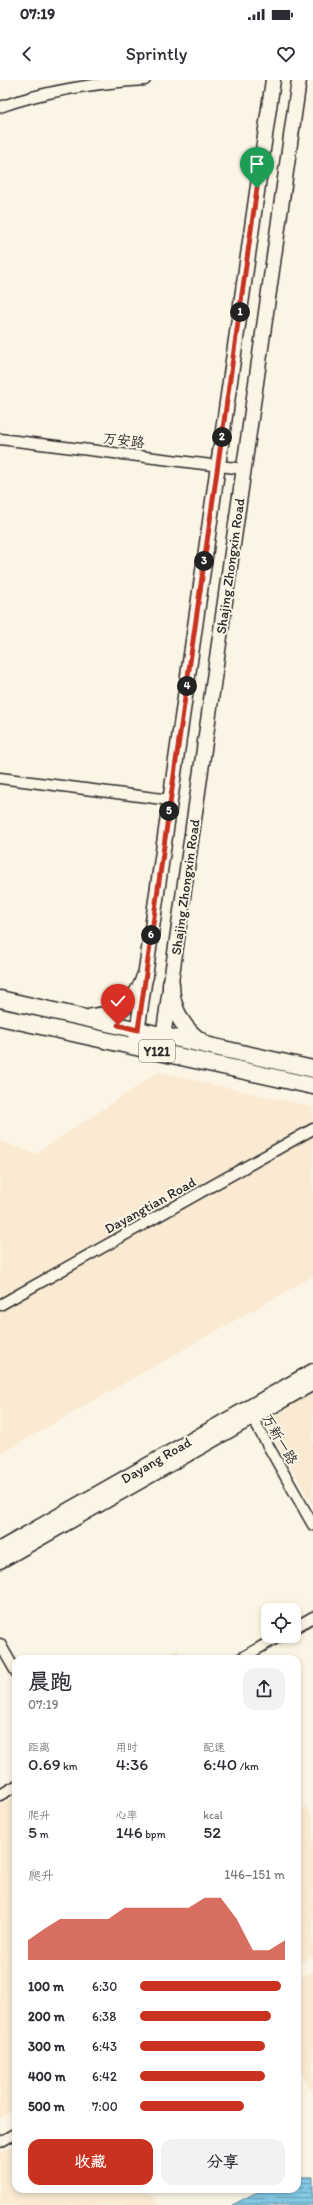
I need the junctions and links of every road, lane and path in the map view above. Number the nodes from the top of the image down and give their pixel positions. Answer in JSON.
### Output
{"nodes":[{"id":1,"x":145,"y":80,"type":"edge"},
{"id":2,"x":273,"y":80,"type":"edge"},
{"id":3,"x":299,"y":80,"type":"edge"},
{"id":4,"x":0,"y":107,"type":"edge"},
{"id":5,"x":0,"y":440,"type":"edge"},
{"id":6,"x":218,"y":466,"type":"junction"},
{"id":7,"x":244,"y":469,"type":"junction"},
{"id":8,"x":0,"y":778,"type":"edge"},
{"id":9,"x":170,"y":800,"type":"junction"},
{"id":10,"x":146,"y":976,"type":"junction"},
{"id":11,"x":171,"y":984,"type":"junction"},
{"id":12,"x":0,"y":999,"type":"edge"},
{"id":13,"x":0,"y":1017,"type":"edge"},
{"id":14,"x":79,"y":1017,"type":"junction"},
{"id":15,"x":138,"y":1030,"type":"junction"},
{"id":16,"x":164,"y":1035,"type":"junction"},
{"id":17,"x":209,"y":1046,"type":"junction"},
{"id":18,"x":135,"y":1047,"type":"junction"},
{"id":19,"x":161,"y":1052,"type":"junction"},
{"id":20,"x":313,"y":1069,"type":"edge"},
{"id":21,"x":313,"y":1086,"type":"edge"},
{"id":22,"x":313,"y":1129,"type":"edge"},
{"id":23,"x":0,"y":1305,"type":"edge"},
{"id":24,"x":313,"y":1371,"type":"edge"},
{"id":25,"x":313,"y":1383,"type":"edge"},
{"id":26,"x":249,"y":1413,"type":"junction"},
{"id":27,"x":313,"y":1525,"type":"edge"},
{"id":28,"x":0,"y":1549,"type":"edge"},
{"id":29,"x":0,"y":1561,"type":"edge"},
{"id":30,"x":313,"y":1617,"type":"edge"},
{"id":31,"x":301,"y":1624,"type":"edge"},
{"id":32,"x":268,"y":1643,"type":"edge"},
{"id":33,"x":0,"y":1644,"type":"edge"},
{"id":34,"x":247,"y":1655,"type":"edge"},
{"id":35,"x":12,"y":1665,"type":"edge"},
{"id":36,"x":12,"y":1788,"type":"edge"},
{"id":37,"x":0,"y":1795,"type":"edge"},
{"id":38,"x":12,"y":2135,"type":"edge"},
{"id":39,"x":0,"y":2142,"type":"edge"}],
"edges":[{"from":1,"to":4,"type":"street"},
{"from":2,"to":6,"type":"street","name":"Shajing Zhongxin Road"},
{"from":3,"to":7,"type":"street","name":"Shajing Zhongxin Road"},
{"from":5,"to":6,"type":"street","name":"万安路"},
{"from":6,"to":7,"type":"street","name":"万安路"},
{"from":6,"to":9,"type":"street","name":"Shajing Zhongxin Road"},
{"from":7,"to":11,"type":"street","name":"Shajing Zhongxin Road"},
{"from":8,"to":9,"type":"street"},
{"from":9,"to":10,"type":"street","name":"Shajing Zhongxin Road"},
{"from":10,"to":14,"type":"main road"},
{"from":10,"to":15,"type":"street","name":"Shajing Zhongxin Road"},
{"from":11,"to":16,"type":"street","name":"Shajing Zhongxin Road"},
{"from":11,"to":17,"type":"main road"},
{"from":12,"to":14,"type":"main road","number":"Y121"},
{"from":13,"to":18,"type":"main road","number":"Y121"},
{"from":14,"to":15,"type":"main road","number":"Y121"},
{"from":15,"to":16,"type":"main road","number":"Y121"},
{"from":15,"to":18,"type":"street","name":"Shajing Zhongxin Road"},
{"from":16,"to":17,"type":"main road","number":"Y121"},
{"from":16,"to":19,"type":"street","name":"Shajing Zhongxin Road"},
{"from":17,"to":20,"type":"main road","number":"Y121"},
{"from":18,"to":19,"type":"main road","number":"Y121"},
{"from":19,"to":21,"type":"main road","number":"Y121"},
{"from":22,"to":23,"type":"street","name":"Dayangtian Road"},
{"from":24,"to":26,"type":"street","name":"Dayang Road"},
{"from":25,"to":26,"type":"street","name":"Dayang Road"},
{"from":26,"to":27,"type":"street","name":"万新一路"},
{"from":26,"to":28,"type":"street","name":"Dayang Road"},
{"from":26,"to":29,"type":"street","name":"Dayang Road"},
{"from":30,"to":31,"type":"street"},
{"from":32,"to":34,"type":"street"},
{"from":33,"to":35,"type":"street"},
{"from":36,"to":37,"type":"street"},
{"from":38,"to":39,"type":"street"}]}
